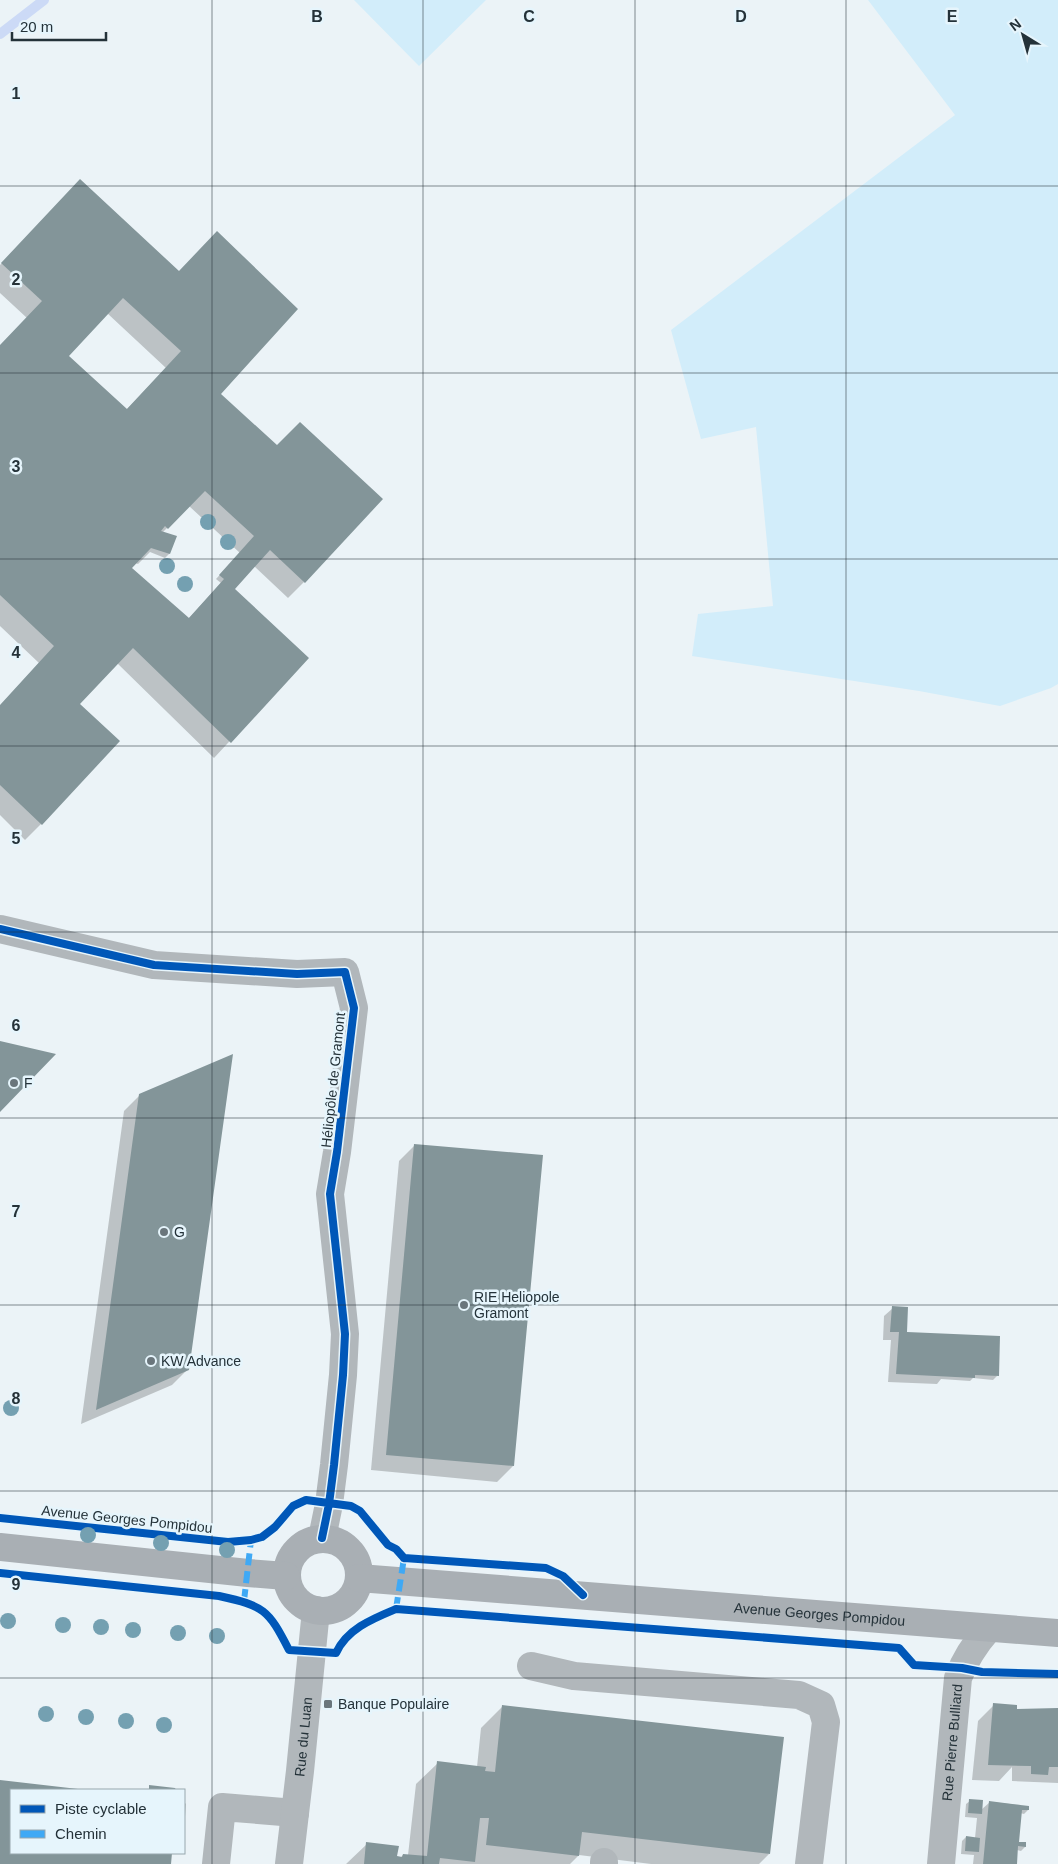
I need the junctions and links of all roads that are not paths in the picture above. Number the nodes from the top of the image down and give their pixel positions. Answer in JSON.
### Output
{"nodes":[{"id":1,"x":0,"y":929,"type":"edge"},
{"id":2,"x":322,"y":1538,"type":"junction"},
{"id":3,"x":0,"y":1547,"type":"edge"},
{"id":4,"x":286,"y":1576,"type":"junction"},
{"id":5,"x":360,"y":1578,"type":"junction"},
{"id":6,"x":316,"y":1610,"type":"junction"},
{"id":7,"x":988,"y":1628,"type":"junction"},
{"id":8,"x":1058,"y":1633,"type":"edge"},
{"id":9,"x":531,"y":1666,"type":"dead end"},
{"id":10,"x":295,"y":1813,"type":"junction"},
{"id":11,"x":216,"y":1864,"type":"edge"},
{"id":12,"x":289,"y":1864,"type":"edge"},
{"id":13,"x":809,"y":1864,"type":"edge"},
{"id":14,"x":941,"y":1864,"type":"edge"}],
"edges":[{"from":1,"to":2,"type":"street","name":"Héliopôle de Gramont"},
{"from":2,"to":4,"type":"main road"},
{"from":2,"to":5,"type":"main road"},
{"from":3,"to":4,"type":"main road"},
{"from":4,"to":6,"type":"main road"},
{"from":5,"to":6,"type":"main road"},
{"from":5,"to":7,"type":"main road","name":"Avenue Georges Pompidou"},
{"from":6,"to":10,"type":"street","name":"Rue du Luan"},
{"from":7,"to":8,"type":"main road","name":"Avenue Georges Pompidou"},
{"from":7,"to":14,"type":"street","name":"Rue Pierre Bulliard"},
{"from":9,"to":13,"type":"street"},
{"from":10,"to":11,"type":"street"},
{"from":10,"to":12,"type":"street","name":"Rue du Luan"}]}
